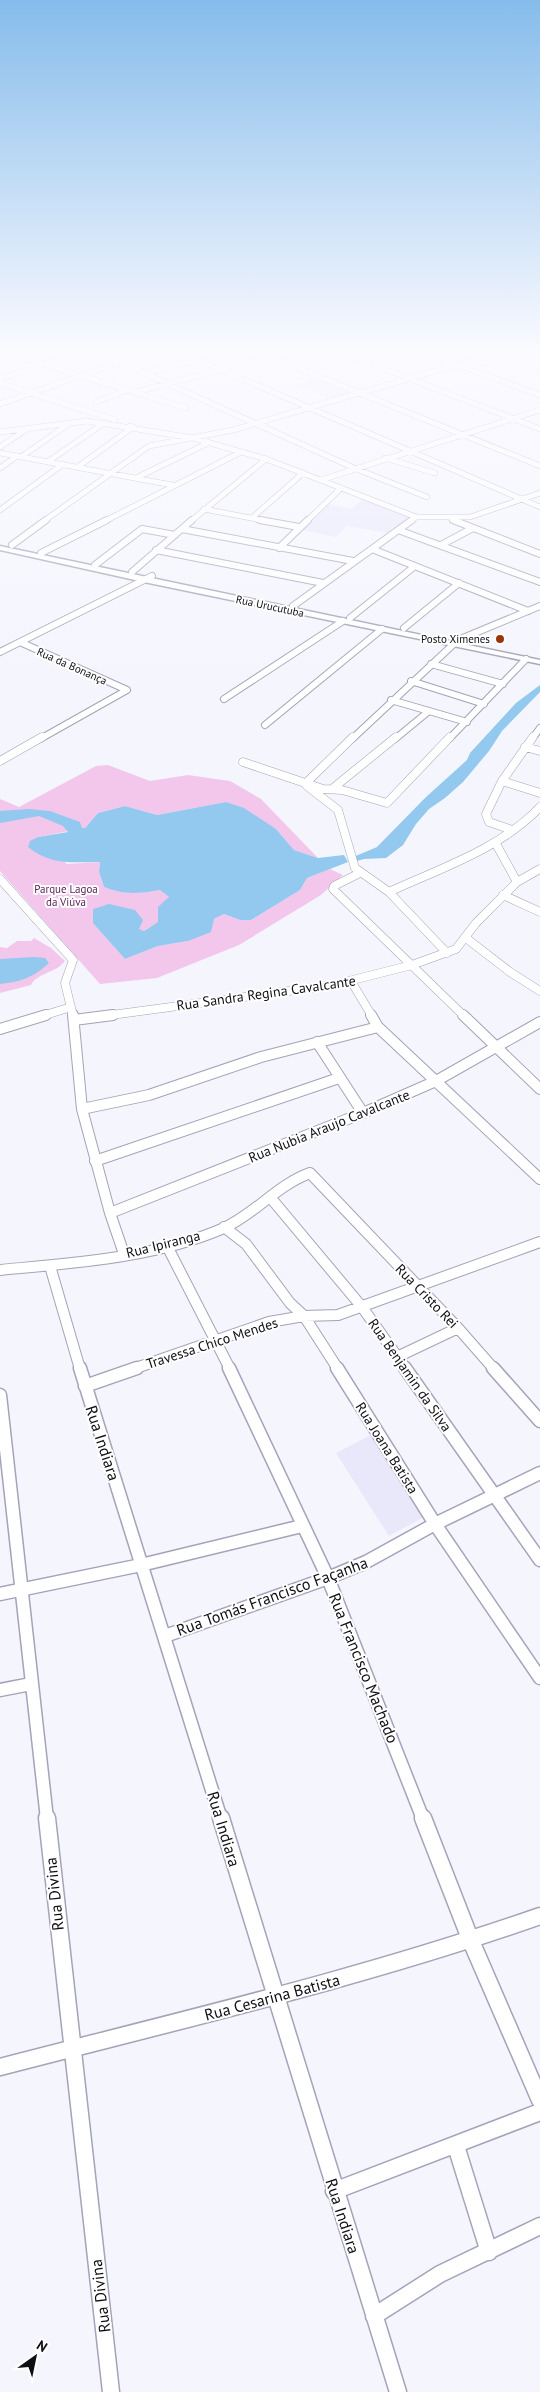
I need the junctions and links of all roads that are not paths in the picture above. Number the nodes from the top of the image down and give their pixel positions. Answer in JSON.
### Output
{"nodes":[{"id":1,"x":12,"y":461,"type":"edge"},
{"id":2,"x":42,"y":461,"type":"edge"},
{"id":3,"x":86,"y":461,"type":"edge"},
{"id":4,"x":127,"y":461,"type":"edge"},
{"id":5,"x":172,"y":461,"type":"edge"},
{"id":6,"x":223,"y":461,"type":"edge"},
{"id":7,"x":264,"y":461,"type":"edge"},
{"id":8,"x":270,"y":461,"type":"edge"},
{"id":9,"x":337,"y":461,"type":"edge"},
{"id":10,"x":377,"y":461,"type":"edge"},
{"id":11,"x":394,"y":461,"type":"edge"},
{"id":12,"x":432,"y":461,"type":"edge"},
{"id":13,"x":527,"y":461,"type":"edge"},
{"id":14,"x":49,"y":462,"type":"joint"},
{"id":15,"x":63,"y":464,"type":"junction"},
{"id":16,"x":79,"y":466,"type":"junction"},
{"id":17,"x":540,"y":466,"type":"edge"},
{"id":18,"x":0,"y":468,"type":"edge"},
{"id":19,"x":354,"y":468,"type":"junction"},
{"id":20,"x":110,"y":472,"type":"junction"},
{"id":21,"x":303,"y":473,"type":"junction"},
{"id":22,"x":435,"y":473,"type":"dead end"},
{"id":23,"x":138,"y":477,"type":"junction"},
{"id":24,"x":321,"y":480,"type":"junction"},
{"id":25,"x":172,"y":485,"type":"junction"},
{"id":26,"x":341,"y":488,"type":"junction"},
{"id":27,"x":540,"y":493,"type":"edge"},
{"id":28,"x":427,"y":497,"type":"dead end"},
{"id":29,"x":521,"y":500,"type":"junction"},
{"id":30,"x":540,"y":507,"type":"edge"},
{"id":31,"x":204,"y":509,"type":"junction"},
{"id":32,"x":0,"y":510,"type":"edge"},
{"id":33,"x":416,"y":517,"type":"junction"},
{"id":34,"x":252,"y":518,"type":"junction"},
{"id":35,"x":451,"y":518,"type":"junction"},
{"id":36,"x":299,"y":527,"type":"junction"},
{"id":37,"x":473,"y":528,"type":"junction"},
{"id":38,"x":182,"y":529,"type":"junction"},
{"id":39,"x":398,"y":530,"type":"junction"},
{"id":40,"x":175,"y":535,"type":"junction"},
{"id":41,"x":0,"y":542,"type":"edge"},
{"id":42,"x":12,"y":545,"type":"junction"},
{"id":43,"x":441,"y":545,"type":"junction"},
{"id":44,"x":0,"y":548,"type":"edge"},
{"id":45,"x":279,"y":548,"type":"junction"},
{"id":46,"x":372,"y":549,"type":"junction"},
{"id":47,"x":156,"y":550,"type":"junction"},
{"id":48,"x":41,"y":553,"type":"junction"},
{"id":49,"x":540,"y":554,"type":"edge"},
{"id":50,"x":353,"y":561,"type":"junction"},
{"id":51,"x":94,"y":564,"type":"junction"},
{"id":52,"x":415,"y":566,"type":"junction"},
{"id":53,"x":132,"y":572,"type":"junction"},
{"id":54,"x":148,"y":578,"type":"junction"},
{"id":55,"x":540,"y":582,"type":"edge"},
{"id":56,"x":323,"y":583,"type":"junction"},
{"id":57,"x":459,"y":584,"type":"junction"},
{"id":58,"x":252,"y":599,"type":"junction"},
{"id":59,"x":294,"y":606,"type":"junction"},
{"id":60,"x":540,"y":606,"type":"edge"},
{"id":61,"x":528,"y":611,"type":"junction"},
{"id":62,"x":346,"y":619,"type":"junction"},
{"id":63,"x":404,"y":628,"type":"junction"},
{"id":64,"x":382,"y":629,"type":"junction"},
{"id":65,"x":20,"y":642,"type":"junction"},
{"id":66,"x":456,"y":642,"type":"junction"},
{"id":67,"x":0,"y":652,"type":"edge"},
{"id":68,"x":540,"y":656,"type":"edge"},
{"id":69,"x":526,"y":660,"type":"junction"},
{"id":70,"x":540,"y":662,"type":"edge"},
{"id":71,"x":431,"y":664,"type":"junction"},
{"id":72,"x":411,"y":681,"type":"junction"},
{"id":73,"x":503,"y":684,"type":"junction"},
{"id":74,"x":224,"y":699,"type":"dead end"},
{"id":75,"x":391,"y":700,"type":"junction"},
{"id":76,"x":484,"y":704,"type":"junction"},
{"id":77,"x":429,"y":711,"type":"junction"},
{"id":78,"x":467,"y":722,"type":"junction"},
{"id":79,"x":265,"y":725,"type":"dead end"},
{"id":80,"x":540,"y":728,"type":"edge"},
{"id":81,"x":525,"y":747,"type":"junction"},
{"id":82,"x":540,"y":751,"type":"edge"},
{"id":83,"x":0,"y":761,"type":"edge"},
{"id":84,"x":243,"y":762,"type":"dead end"},
{"id":85,"x":502,"y":781,"type":"junction"},
{"id":86,"x":307,"y":782,"type":"junction"},
{"id":87,"x":332,"y":789,"type":"junction"},
{"id":88,"x":540,"y":793,"type":"edge"},
{"id":89,"x":540,"y":808,"type":"edge"},
{"id":90,"x":512,"y":830,"type":"junction"},
{"id":91,"x":495,"y":842,"type":"junction"},
{"id":92,"x":540,"y":869,"type":"edge"},
{"id":93,"x":360,"y":873,"type":"junction"},
{"id":94,"x":2,"y":882,"type":"edge"},
{"id":95,"x":517,"y":882,"type":"junction"},
{"id":96,"x":389,"y":892,"type":"junction"},
{"id":97,"x":504,"y":895,"type":"junction"},
{"id":98,"x":540,"y":912,"type":"edge"},
{"id":99,"x":466,"y":938,"type":"junction"},
{"id":100,"x":447,"y":953,"type":"junction"},
{"id":101,"x":412,"y":965,"type":"junction"},
{"id":102,"x":351,"y":981,"type":"junction"},
{"id":103,"x":540,"y":991,"type":"edge"},
{"id":104,"x":71,"y":1007,"type":"junction"},
{"id":105,"x":74,"y":1020,"type":"junction"},
{"id":106,"x":540,"y":1022,"type":"edge"},
{"id":107,"x":378,"y":1026,"type":"junction"},
{"id":108,"x":0,"y":1029,"type":"edge"},
{"id":109,"x":316,"y":1042,"type":"junction"},
{"id":110,"x":495,"y":1047,"type":"junction"},
{"id":111,"x":339,"y":1078,"type":"junction"},
{"id":112,"x":436,"y":1081,"type":"junction"},
{"id":113,"x":540,"y":1089,"type":"edge"},
{"id":114,"x":82,"y":1109,"type":"junction"},
{"id":115,"x":363,"y":1114,"type":"junction"},
{"id":116,"x":95,"y":1161,"type":"junction"},
{"id":117,"x":310,"y":1173,"type":"joint"},
{"id":118,"x":540,"y":1179,"type":"edge"},
{"id":119,"x":270,"y":1197,"type":"junction"},
{"id":120,"x":110,"y":1213,"type":"junction"},
{"id":121,"x":224,"y":1227,"type":"junction"},
{"id":122,"x":540,"y":1242,"type":"edge"},
{"id":123,"x":167,"y":1246,"type":"junction"},
{"id":124,"x":124,"y":1254,"type":"junction"},
{"id":125,"x":50,"y":1266,"type":"junction"},
{"id":126,"x":0,"y":1270,"type":"edge"},
{"id":127,"x":417,"y":1286,"type":"junction"},
{"id":128,"x":362,"y":1307,"type":"junction"},
{"id":129,"x":304,"y":1316,"type":"junction"},
{"id":130,"x":458,"y":1328,"type":"junction"},
{"id":131,"x":216,"y":1342,"type":"junction"},
{"id":132,"x":397,"y":1357,"type":"junction"},
{"id":133,"x":85,"y":1386,"type":"junction"},
{"id":134,"x":0,"y":1395,"type":"edge"},
{"id":135,"x":540,"y":1421,"type":"edge"},
{"id":136,"x":540,"y":1473,"type":"edge"},
{"id":137,"x":494,"y":1495,"type":"junction"},
{"id":138,"x":436,"y":1524,"type":"junction"},
{"id":139,"x":302,"y":1526,"type":"junction"},
{"id":140,"x":540,"y":1560,"type":"edge"},
{"id":141,"x":142,"y":1565,"type":"junction"},
{"id":142,"x":328,"y":1578,"type":"junction"},
{"id":143,"x":22,"y":1590,"type":"junction"},
{"id":144,"x":0,"y":1594,"type":"edge"},
{"id":145,"x":165,"y":1636,"type":"junction"},
{"id":146,"x":540,"y":1678,"type":"edge"},
{"id":147,"x":31,"y":1684,"type":"junction"},
{"id":148,"x":0,"y":1690,"type":"edge"},
{"id":149,"x":540,"y":1916,"type":"edge"},
{"id":150,"x":471,"y":1941,"type":"junction"},
{"id":151,"x":276,"y":1998,"type":"junction"},
{"id":152,"x":72,"y":2048,"type":"junction"},
{"id":153,"x":0,"y":2067,"type":"edge"},
{"id":154,"x":540,"y":2100,"type":"edge"},
{"id":155,"x":540,"y":2112,"type":"edge"},
{"id":156,"x":456,"y":2146,"type":"junction"},
{"id":157,"x":334,"y":2191,"type":"junction"},
{"id":158,"x":540,"y":2226,"type":"edge"},
{"id":159,"x":489,"y":2252,"type":"junction"},
{"id":160,"x":374,"y":2316,"type":"junction"},
{"id":161,"x":111,"y":2392,"type":"edge"},
{"id":162,"x":398,"y":2392,"type":"edge"}],
"edges":[{"from":1,"to":18,"type":"street"},
{"from":2,"to":14,"type":"street"},
{"from":3,"to":16,"type":"street"},
{"from":4,"to":20,"type":"street"},
{"from":5,"to":23,"type":"street"},
{"from":6,"to":25,"type":"street"},
{"from":7,"to":31,"type":"street"},
{"from":8,"to":21,"type":"street"},
{"from":9,"to":19,"type":"street"},
{"from":10,"to":19,"type":"street"},
{"from":11,"to":22,"type":"street"},
{"from":12,"to":29,"type":"street"},
{"from":13,"to":17,"type":"street"},
{"from":14,"to":15,"type":"street"},
{"from":15,"to":16,"type":"street"},
{"from":15,"to":32,"type":"street"},
{"from":16,"to":20,"type":"street"},
{"from":19,"to":24,"type":"street"},
{"from":19,"to":28,"type":"street"},
{"from":20,"to":23,"type":"street"},
{"from":20,"to":42,"type":"street"},
{"from":21,"to":24,"type":"street"},
{"from":21,"to":34,"type":"street"},
{"from":23,"to":25,"type":"street"},
{"from":24,"to":26,"type":"street"},
{"from":25,"to":48,"type":"street"},
{"from":26,"to":33,"type":"street"},
{"from":26,"to":36,"type":"street"},
{"from":27,"to":29,"type":"street"},
{"from":29,"to":30,"type":"street"},
{"from":29,"to":35,"type":"street"},
{"from":31,"to":34,"type":"street"},
{"from":31,"to":38,"type":"street"},
{"from":33,"to":35,"type":"street"},
{"from":33,"to":39,"type":"street"},
{"from":34,"to":36,"type":"street"},
{"from":35,"to":37,"type":"street"},
{"from":36,"to":45,"type":"street"},
{"from":37,"to":43,"type":"street"},
{"from":37,"to":49,"type":"street"},
{"from":38,"to":40,"type":"street"},
{"from":38,"to":45,"type":"street"},
{"from":39,"to":43,"type":"street"},
{"from":39,"to":46,"type":"street"},
{"from":40,"to":47,"type":"street"},
{"from":40,"to":51,"type":"street"},
{"from":41,"to":42,"type":"street","name":"Rua Urucutuba"},
{"from":42,"to":48,"type":"street","name":"Rua Urucutuba"},
{"from":43,"to":55,"type":"street"},
{"from":44,"to":54,"type":"street","name":"Rua Urucutuba"},
{"from":45,"to":50,"type":"street"},
{"from":46,"to":50,"type":"street"},
{"from":46,"to":52,"type":"street"},
{"from":47,"to":53,"type":"street"},
{"from":47,"to":56,"type":"street"},
{"from":48,"to":51,"type":"street","name":"Rua Urucutuba"},
{"from":50,"to":56,"type":"street"},
{"from":51,"to":53,"type":"street","name":"Rua Urucutuba"},
{"from":52,"to":57,"type":"street"},
{"from":52,"to":62,"type":"street"},
{"from":53,"to":54,"type":"street","name":"Rua Urucutuba"},
{"from":54,"to":58,"type":"street","name":"Rua Urucutuba"},
{"from":54,"to":65,"type":"street","name":"Rua da Bonança"},
{"from":56,"to":59,"type":"street"},
{"from":57,"to":61,"type":"street"},
{"from":57,"to":63,"type":"street"},
{"from":58,"to":59,"type":"street","name":"Rua Urucutuba"},
{"from":58,"to":62,"type":"street","name":"Rua Urucutuba"},
{"from":59,"to":62,"type":"street","name":"Rua Urucutuba"},
{"from":60,"to":61,"type":"street"},
{"from":61,"to":66,"type":"street"},
{"from":62,"to":63,"type":"street","name":"Rua Urucutuba"},
{"from":62,"to":64,"type":"street","name":"Rua Urucutuba"},
{"from":62,"to":74,"type":"street"},
{"from":63,"to":66,"type":"street","name":"Rua Urucutuba"},
{"from":64,"to":66,"type":"street","name":"Rua Urucutuba"},
{"from":64,"to":79,"type":"street"},
{"from":65,"to":67,"type":"street"},
{"from":65,"to":83,"type":"street","name":"Rua da Bonança"},
{"from":66,"to":68,"type":"street","name":"Rua Urucutuba"},
{"from":66,"to":69,"type":"street","name":"Rua Urucutuba"},
{"from":66,"to":71,"type":"street"},
{"from":69,"to":70,"type":"street","name":"Rua Urucutuba"},
{"from":69,"to":73,"type":"street"},
{"from":71,"to":72,"type":"street"},
{"from":71,"to":73,"type":"street"},
{"from":72,"to":75,"type":"street"},
{"from":72,"to":76,"type":"street"},
{"from":73,"to":76,"type":"street"},
{"from":75,"to":77,"type":"street"},
{"from":75,"to":86,"type":"street"},
{"from":76,"to":78,"type":"street"},
{"from":77,"to":78,"type":"street"},
{"from":77,"to":87,"type":"street"},
{"from":78,"to":87,"type":"street"},
{"from":80,"to":81,"type":"street"},
{"from":81,"to":82,"type":"street"},
{"from":81,"to":85,"type":"street"},
{"from":84,"to":86,"type":"street"},
{"from":85,"to":88,"type":"street"},
{"from":85,"to":90,"type":"street"},
{"from":86,"to":87,"type":"street"},
{"from":86,"to":93,"type":"street"},
{"from":89,"to":90,"type":"street"},
{"from":90,"to":91,"type":"street"},
{"from":91,"to":95,"type":"street"},
{"from":91,"to":96,"type":"street"},
{"from":92,"to":95,"type":"street","name":"Rua Sandra Regina Cavalcante"},
{"from":93,"to":96,"type":"street"},
{"from":93,"to":101,"type":"street"},
{"from":94,"to":104,"type":"street"},
{"from":95,"to":97,"type":"street","name":"Rua Sandra Regina Cavalcante"},
{"from":96,"to":100,"type":"street"},
{"from":97,"to":98,"type":"street"},
{"from":97,"to":99,"type":"street","name":"Rua Sandra Regina Cavalcante"},
{"from":99,"to":100,"type":"street","name":"Rua Sandra Regina Cavalcante"},
{"from":99,"to":103,"type":"street"},
{"from":100,"to":101,"type":"street","name":"Rua Sandra Regina Cavalcante"},
{"from":101,"to":102,"type":"street","name":"Rua Sandra Regina Cavalcante"},
{"from":101,"to":110,"type":"street"},
{"from":102,"to":105,"type":"street","name":"Rua Sandra Regina Cavalcante"},
{"from":102,"to":107,"type":"street"},
{"from":104,"to":105,"type":"street"},
{"from":104,"to":108,"type":"street"},
{"from":105,"to":114,"type":"street"},
{"from":106,"to":110,"type":"street","name":"Rua Nubia Araujo Cavalcante"},
{"from":107,"to":109,"type":"street"},
{"from":107,"to":112,"type":"street"},
{"from":109,"to":111,"type":"street"},
{"from":109,"to":114,"type":"street"},
{"from":110,"to":112,"type":"street","name":"Rua Nubia Araujo Cavalcante"},
{"from":110,"to":113,"type":"street"},
{"from":111,"to":115,"type":"street"},
{"from":111,"to":116,"type":"street"},
{"from":112,"to":115,"type":"street","name":"Rua Nubia Araujo Cavalcante"},
{"from":112,"to":118,"type":"street"},
{"from":114,"to":116,"type":"street"},
{"from":115,"to":120,"type":"street","name":"Rua Nubia Araujo Cavalcante"},
{"from":116,"to":120,"type":"street"},
{"from":117,"to":119,"type":"street","name":"Rua Ipiranga"},
{"from":117,"to":127,"type":"street","name":"Rua Cristo Rei"},
{"from":119,"to":121,"type":"street","name":"Rua Ipiranga"},
{"from":119,"to":128,"type":"street","name":"Rua Benjamin da Silva"},
{"from":120,"to":124,"type":"street"},
{"from":121,"to":123,"type":"street","name":"Rua Ipiranga"},
{"from":121,"to":129,"type":"street","name":"Rua Joana Batista"},
{"from":122,"to":127,"type":"street","name":"Travessa Chico Mendes"},
{"from":123,"to":124,"type":"street","name":"Rua Ipiranga"},
{"from":123,"to":131,"type":"street","name":"Rua Francisco Machado"},
{"from":124,"to":125,"type":"street","name":"Rua Ipiranga"},
{"from":125,"to":126,"type":"street","name":"Rua Ipiranga"},
{"from":125,"to":133,"type":"street","name":"Rua Indiara"},
{"from":127,"to":128,"type":"street","name":"Travessa Chico Mendes"},
{"from":127,"to":130,"type":"street","name":"Rua Cristo Rei"},
{"from":128,"to":129,"type":"street","name":"Travessa Chico Mendes"},
{"from":128,"to":132,"type":"street","name":"Rua Benjamin da Silva"},
{"from":129,"to":131,"type":"street","name":"Travessa Chico Mendes"},
{"from":129,"to":138,"type":"street","name":"Rua Joana Batista"},
{"from":130,"to":132,"type":"street"},
{"from":130,"to":135,"type":"street","name":"Rua Cristo Rei"},
{"from":131,"to":133,"type":"street","name":"Travessa Chico Mendes"},
{"from":131,"to":139,"type":"street","name":"Rua Francisco Machado"},
{"from":132,"to":137,"type":"street","name":"Rua Benjamin da Silva"},
{"from":133,"to":141,"type":"street","name":"Rua Indiara"},
{"from":134,"to":143,"type":"street","name":"Rua Divina"},
{"from":136,"to":137,"type":"street","name":"Rua Tomás Francisco Façanha"},
{"from":137,"to":138,"type":"street","name":"Rua Tomás Francisco Façanha"},
{"from":137,"to":140,"type":"street","name":"Rua Benjamin da Silva"},
{"from":138,"to":142,"type":"street","name":"Rua Tomás Francisco Façanha"},
{"from":138,"to":146,"type":"street","name":"Rua Joana Batista"},
{"from":139,"to":141,"type":"street"},
{"from":139,"to":142,"type":"street","name":"Rua Francisco Machado"},
{"from":141,"to":143,"type":"street"},
{"from":141,"to":145,"type":"street","name":"Rua Indiara"},
{"from":142,"to":145,"type":"street","name":"Rua Tomás Francisco Façanha"},
{"from":142,"to":150,"type":"street","name":"Rua Francisco Machado"},
{"from":143,"to":144,"type":"street"},
{"from":143,"to":147,"type":"street","name":"Rua Divina"},
{"from":145,"to":151,"type":"street","name":"Rua Indiara"},
{"from":147,"to":148,"type":"street"},
{"from":147,"to":152,"type":"street","name":"Rua Divina"},
{"from":149,"to":150,"type":"street","name":"Rua Cesarina Batista"},
{"from":150,"to":151,"type":"street","name":"Rua Cesarina Batista"},
{"from":150,"to":154,"type":"street","name":"Rua Francisco Machado"},
{"from":151,"to":152,"type":"street","name":"Rua Cesarina Batista"},
{"from":151,"to":157,"type":"street","name":"Rua Indiara"},
{"from":152,"to":153,"type":"street","name":"Rua Cesarina Batista"},
{"from":152,"to":161,"type":"street","name":"Rua Divina"},
{"from":155,"to":156,"type":"street"},
{"from":156,"to":157,"type":"street"},
{"from":156,"to":159,"type":"street"},
{"from":157,"to":160,"type":"street","name":"Rua Indiara"},
{"from":158,"to":159,"type":"street"},
{"from":159,"to":160,"type":"street"},
{"from":160,"to":162,"type":"street","name":"Rua Indiara"}]}
